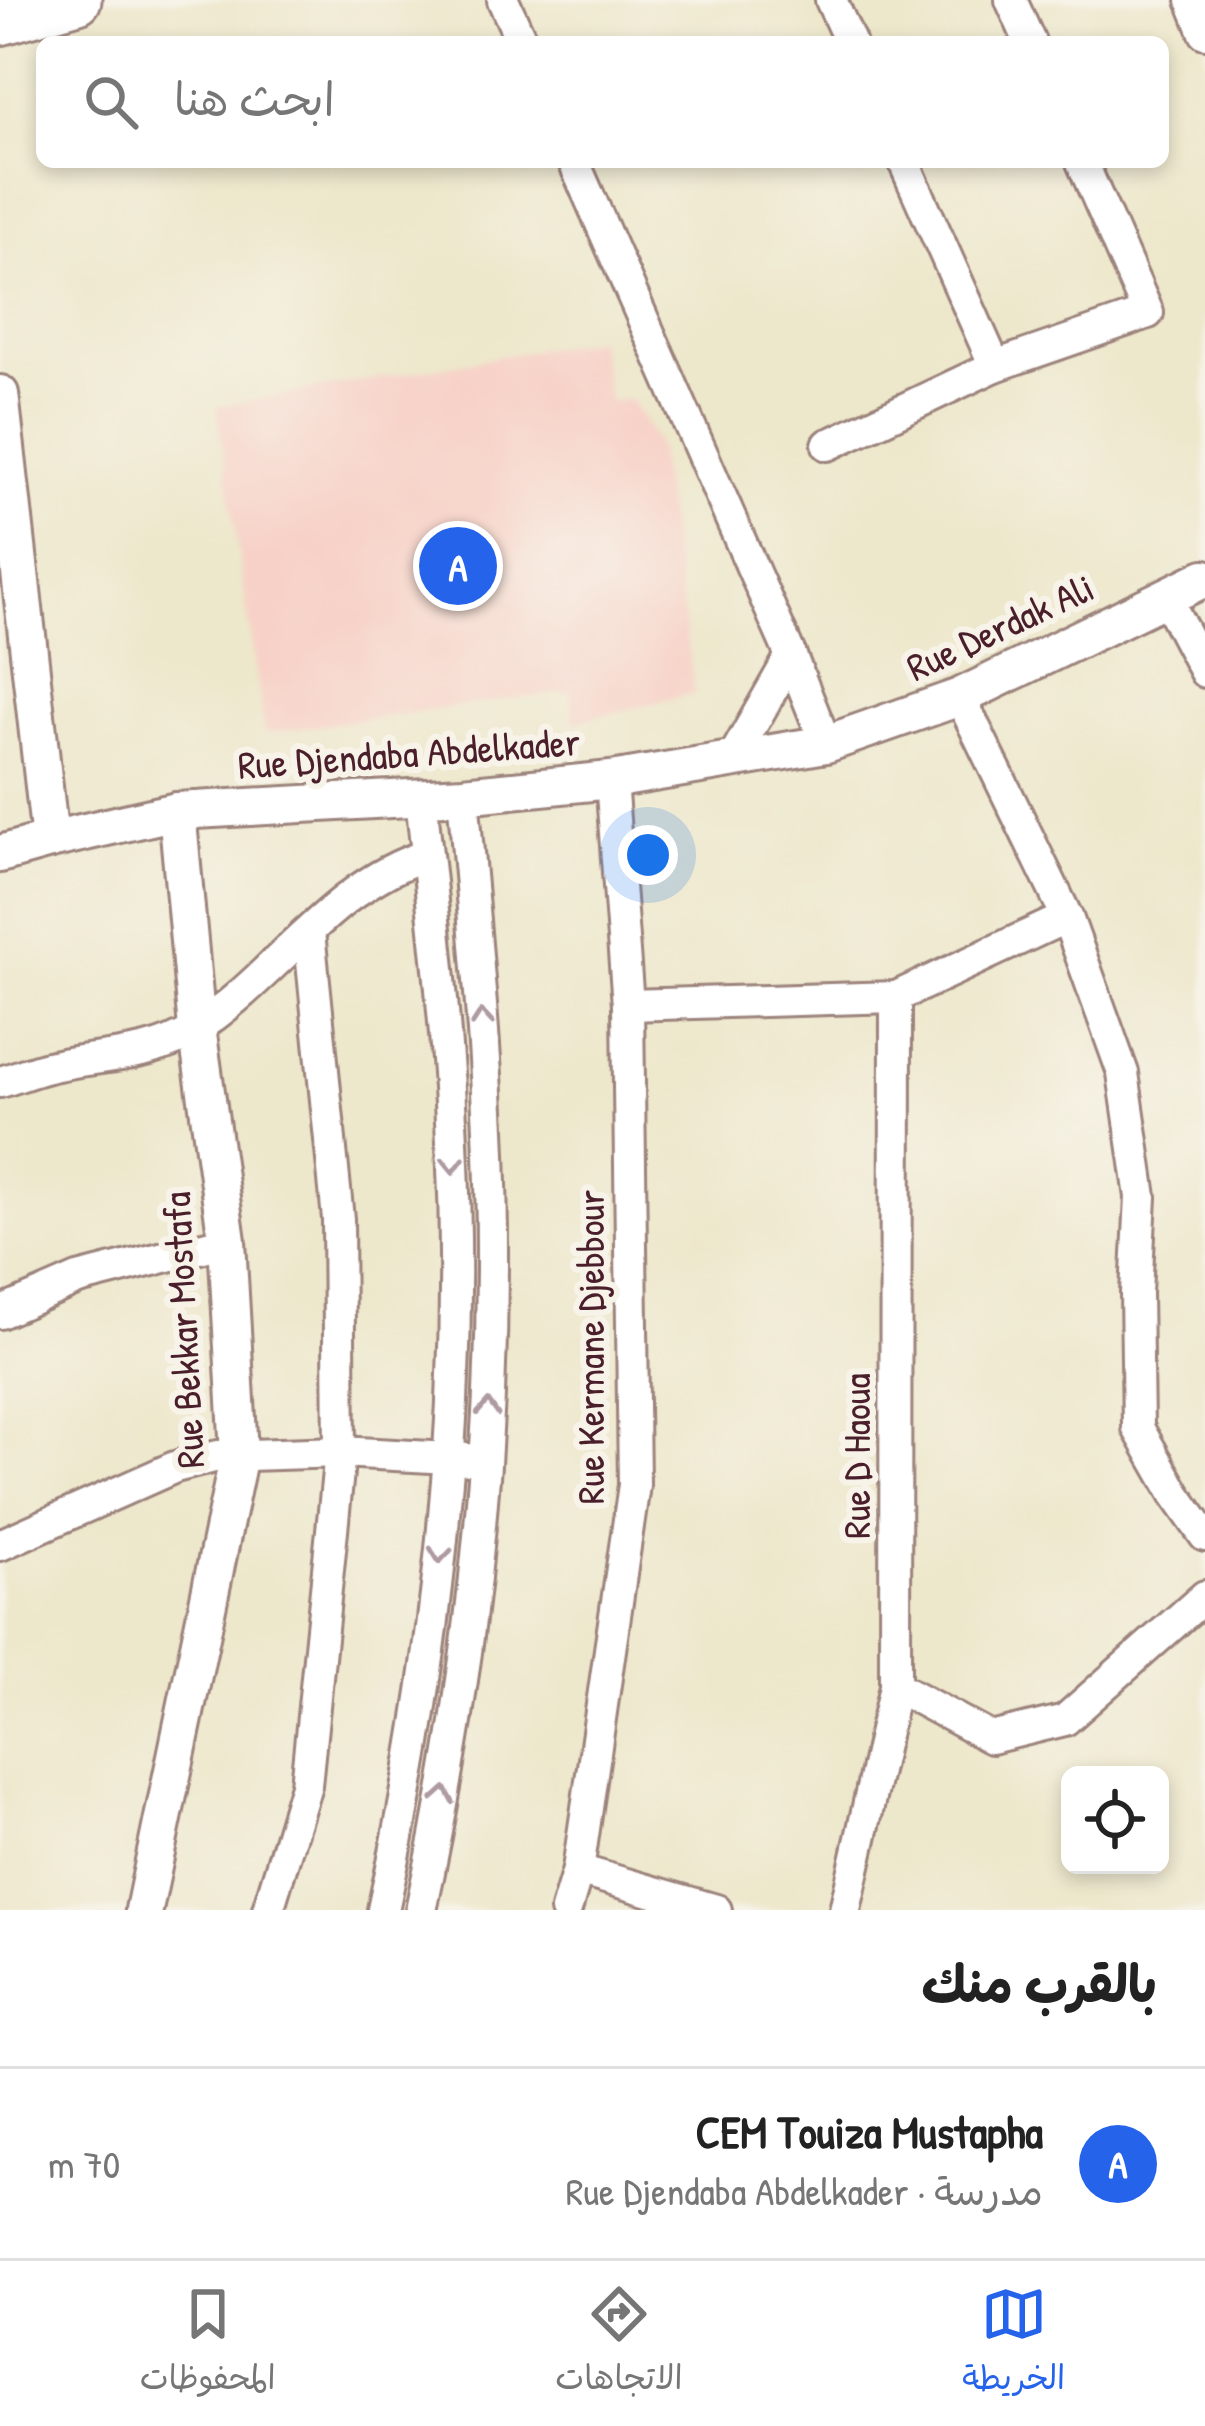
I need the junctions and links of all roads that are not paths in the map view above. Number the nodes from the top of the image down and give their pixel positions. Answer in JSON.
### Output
{"nodes":[{"id":1,"x":79,"y":0,"type":"edge"},
{"id":2,"x":503,"y":0,"type":"edge"},
{"id":3,"x":831,"y":0,"type":"edge"},
{"id":4,"x":1011,"y":0,"type":"edge"},
{"id":5,"x":1192,"y":0,"type":"edge"},
{"id":6,"x":0,"y":22,"type":"edge"},
{"id":7,"x":1205,"y":33,"type":"edge"},
{"id":8,"x":519,"y":36,"type":"edge"},
{"id":9,"x":847,"y":36,"type":"edge"},
{"id":10,"x":1027,"y":36,"type":"edge"},
{"id":11,"x":577,"y":168,"type":"edge"},
{"id":12,"x":907,"y":168,"type":"edge"},
{"id":13,"x":1085,"y":168,"type":"edge"},
{"id":14,"x":995,"y":366,"type":"junction"},
{"id":15,"x":0,"y":394,"type":"edge"},
{"id":16,"x":829,"y":444,"type":"dead end"},
{"id":17,"x":1205,"y":578,"type":"edge"},
{"id":18,"x":1165,"y":596,"type":"junction"},
{"id":19,"x":791,"y":656,"type":"junction"},
{"id":20,"x":1205,"y":672,"type":"edge"},
{"id":21,"x":960,"y":697,"type":"junction"},
{"id":22,"x":826,"y":744,"type":"junction"},
{"id":23,"x":732,"y":760,"type":"junction"},
{"id":24,"x":610,"y":780,"type":"junction"},
{"id":25,"x":463,"y":795,"type":"junction"},
{"id":26,"x":421,"y":798,"type":"junction"},
{"id":27,"x":177,"y":811,"type":"junction"},
{"id":28,"x":50,"y":840,"type":"junction"},
{"id":29,"x":0,"y":854,"type":"edge"},
{"id":30,"x":427,"y":855,"type":"junction"},
{"id":31,"x":1067,"y":916,"type":"junction"},
{"id":32,"x":309,"y":932,"type":"junction"},
{"id":33,"x":896,"y":997,"type":"junction"},
{"id":34,"x":628,"y":1005,"type":"junction"},
{"id":35,"x":197,"y":1028,"type":"junction"},
{"id":36,"x":0,"y":1082,"type":"edge"},
{"id":37,"x":227,"y":1241,"type":"junction"},
{"id":38,"x":0,"y":1312,"type":"edge"},
{"id":39,"x":340,"y":1453,"type":"junction"},
{"id":40,"x":239,"y":1454,"type":"junction"},
{"id":41,"x":449,"y":1458,"type":"junction"},
{"id":42,"x":485,"y":1460,"type":"junction"},
{"id":43,"x":1205,"y":1536,"type":"edge"},
{"id":44,"x":0,"y":1545,"type":"edge"},
{"id":45,"x":1205,"y":1596,"type":"edge"},
{"id":46,"x":895,"y":1686,"type":"junction"},
{"id":47,"x":578,"y":1870,"type":"junction"},
{"id":48,"x":144,"y":1910,"type":"edge"},
{"id":49,"x":268,"y":1910,"type":"edge"},
{"id":50,"x":383,"y":1910,"type":"edge"},
{"id":51,"x":421,"y":1910,"type":"edge"},
{"id":52,"x":566,"y":1910,"type":"edge"},
{"id":53,"x":716,"y":1910,"type":"edge"},
{"id":54,"x":845,"y":1910,"type":"edge"}],
"edges":[{"from":1,"to":6,"type":"main road"},
{"from":2,"to":8,"type":"street"},
{"from":3,"to":9,"type":"street"},
{"from":4,"to":10,"type":"street"},
{"from":5,"to":7,"type":"street"},
{"from":11,"to":19,"type":"street"},
{"from":12,"to":14,"type":"street"},
{"from":13,"to":14,"type":"street"},
{"from":14,"to":16,"type":"street"},
{"from":15,"to":28,"type":"street"},
{"from":17,"to":18,"type":"street","name":"Rue Derdak Ali"},
{"from":18,"to":20,"type":"street"},
{"from":18,"to":21,"type":"street","name":"Rue Derdak Ali"},
{"from":19,"to":22,"type":"street"},
{"from":19,"to":23,"type":"street"},
{"from":21,"to":22,"type":"street","name":"Rue Derdak Ali"},
{"from":21,"to":31,"type":"street"},
{"from":22,"to":23,"type":"street","name":"Rue Djendaba Abdelkader"},
{"from":23,"to":24,"type":"street","name":"Rue Djendaba Abdelkader"},
{"from":24,"to":25,"type":"street","name":"Rue Djendaba Abdelkader"},
{"from":24,"to":34,"type":"street","name":"Rue Kermane Djebbour"},
{"from":25,"to":26,"type":"street","name":"Rue Djendaba Abdelkader"},
{"from":42,"to":25,"type":"street","one_way":true},
{"from":26,"to":27,"type":"street","name":"Rue Djendaba Abdelkader"},
{"from":26,"to":30,"type":"street"},
{"from":27,"to":28,"type":"street","name":"Rue Djendaba Abdelkader"},
{"from":27,"to":35,"type":"street","name":"Rue Bekkar Mostafa"},
{"from":28,"to":29,"type":"street","name":"Rue Djendaba Abdelkader"},
{"from":30,"to":32,"type":"street"},
{"from":30,"to":41,"type":"street","one_way":true},
{"from":31,"to":33,"type":"street"},
{"from":31,"to":43,"type":"street"},
{"from":32,"to":35,"type":"street"},
{"from":32,"to":39,"type":"street"},
{"from":33,"to":34,"type":"street"},
{"from":33,"to":46,"type":"street","name":"Rue D Haoua"},
{"from":34,"to":47,"type":"street","name":"Rue Kermane Djebbour"},
{"from":35,"to":36,"type":"street"},
{"from":35,"to":37,"type":"street","name":"Rue Bekkar Mostafa"},
{"from":37,"to":38,"type":"street"},
{"from":37,"to":40,"type":"street","name":"Rue Bekkar Mostafa"},
{"from":39,"to":40,"type":"street"},
{"from":39,"to":41,"type":"street"},
{"from":39,"to":49,"type":"street"},
{"from":40,"to":44,"type":"street"},
{"from":40,"to":48,"type":"street","name":"Rue Bekkar Mostafa"},
{"from":41,"to":42,"type":"street"},
{"from":41,"to":50,"type":"street","one_way":true},
{"from":51,"to":42,"type":"street","one_way":true},
{"from":45,"to":46,"type":"street"},
{"from":46,"to":54,"type":"street","name":"Rue D Haoua"},
{"from":47,"to":52,"type":"street","name":"Rue Kermane Djebbour"},
{"from":47,"to":53,"type":"street"}]}
